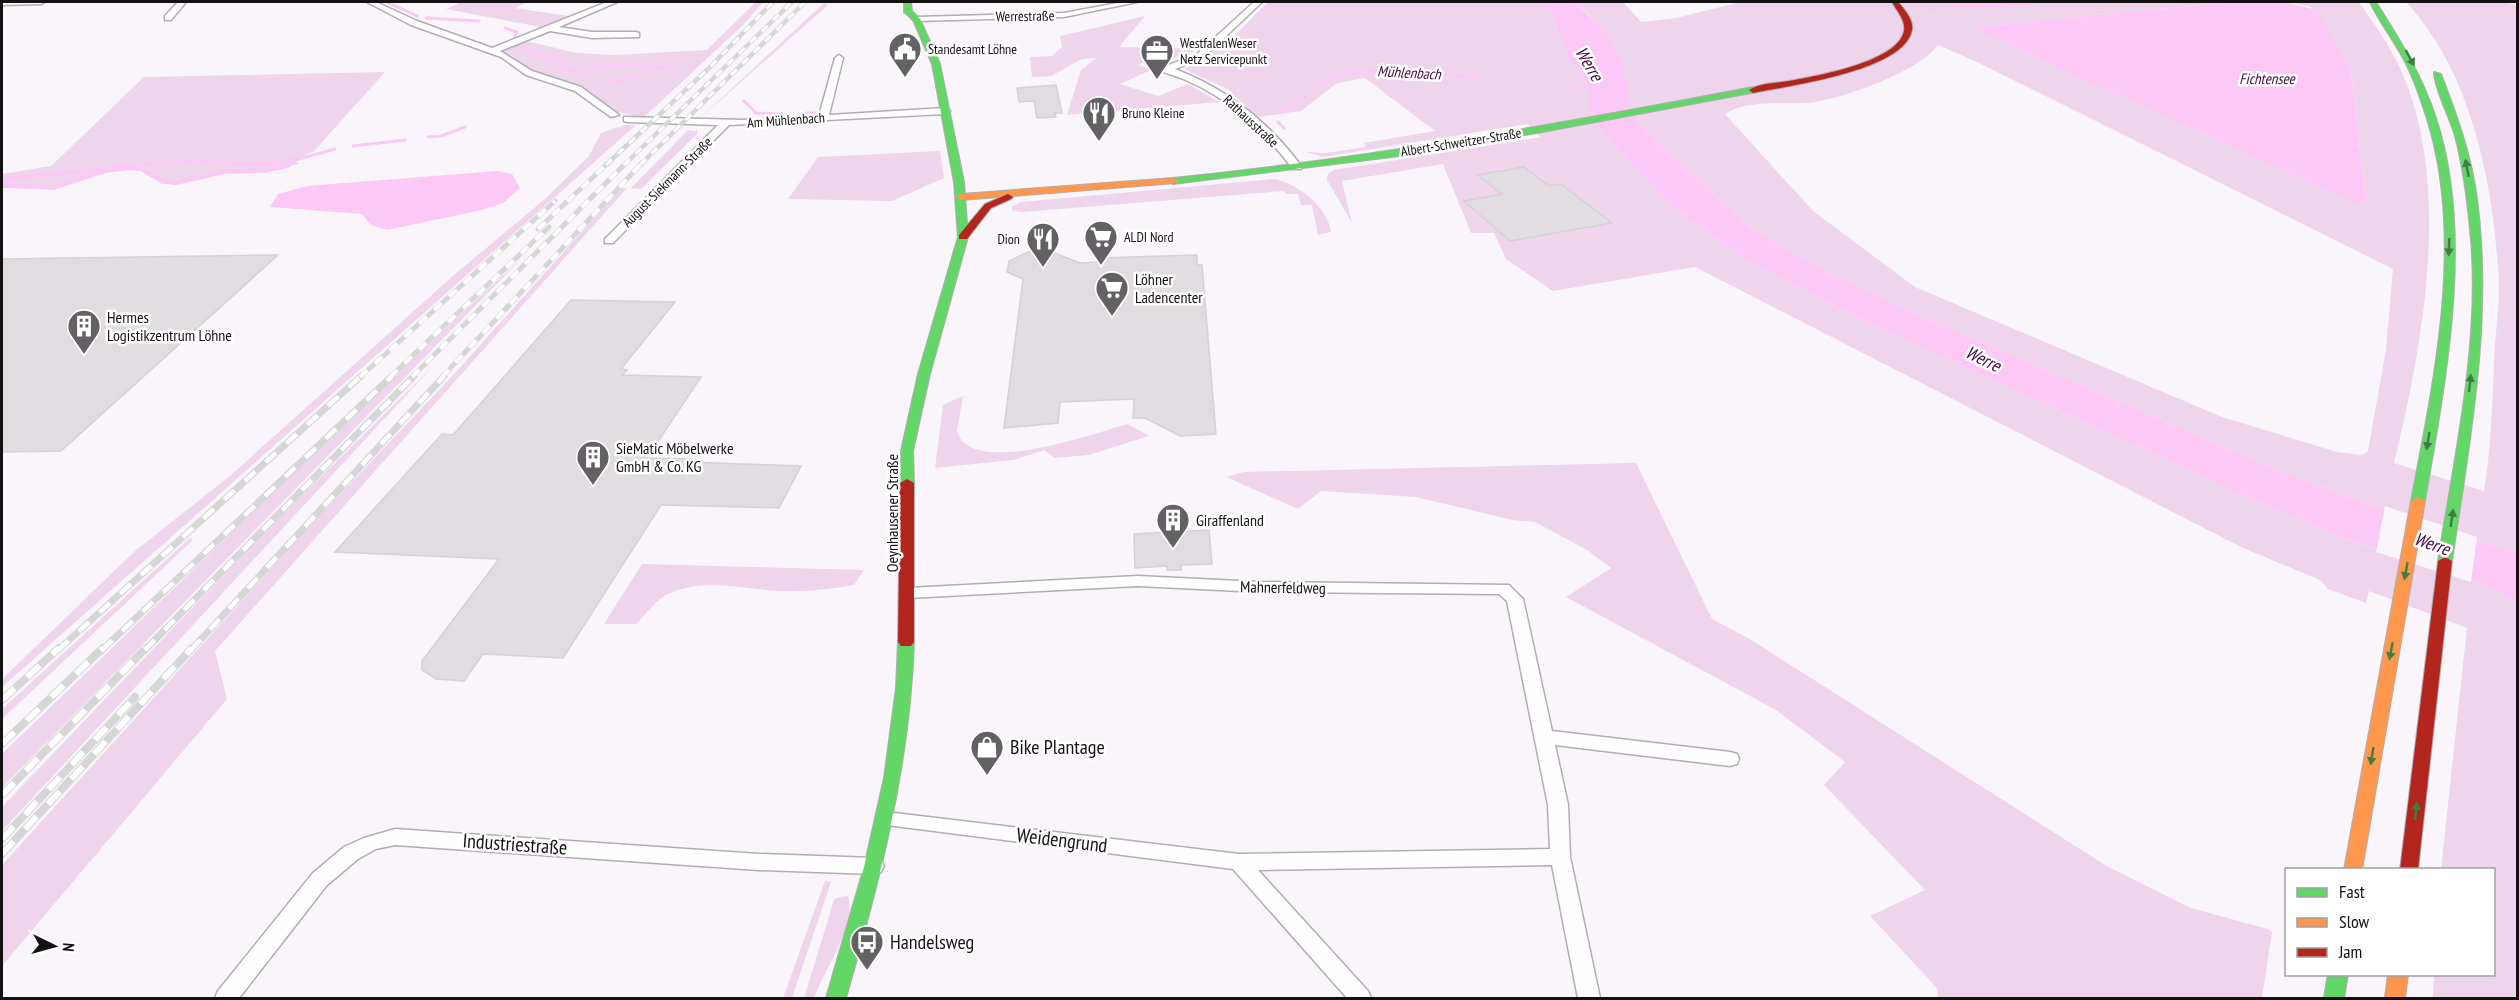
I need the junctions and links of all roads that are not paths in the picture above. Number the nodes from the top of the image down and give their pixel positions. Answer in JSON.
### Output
{"nodes":[{"id":1,"x":40,"y":2,"type":"edge"},
{"id":2,"x":182,"y":2,"type":"edge"},
{"id":3,"x":371,"y":2,"type":"edge"},
{"id":4,"x":613,"y":2,"type":"edge"},
{"id":5,"x":907,"y":2,"type":"edge"},
{"id":6,"x":1133,"y":2,"type":"edge"},
{"id":7,"x":1258,"y":2,"type":"edge"},
{"id":8,"x":1895,"y":2,"type":"edge"},
{"id":9,"x":2373,"y":2,"type":"edge"},
{"id":10,"x":2,"y":3,"type":"edge"},
{"id":11,"x":168,"y":18,"type":"dead end"},
{"id":12,"x":916,"y":19,"type":"junction"},
{"id":13,"x":549,"y":28,"type":"junction"},
{"id":14,"x":636,"y":35,"type":"dead end"},
{"id":15,"x":492,"y":51,"type":"junction"},
{"id":16,"x":839,"y":58,"type":"dead end"},
{"id":17,"x":1151,"y":64,"type":"dead end"},
{"id":18,"x":2432,"y":64,"type":"dead end"},
{"id":19,"x":1167,"y":69,"type":"junction"},
{"id":20,"x":945,"y":111,"type":"junction"},
{"id":21,"x":824,"y":118,"type":"junction"},
{"id":22,"x":726,"y":123,"type":"junction"},
{"id":23,"x":1297,"y":168,"type":"junction"},
{"id":24,"x":1020,"y":193,"type":"junction"},
{"id":25,"x":961,"y":197,"type":"junction"},
{"id":26,"x":963,"y":237,"type":"junction"},
{"id":27,"x":609,"y":241,"type":"dead end"},
{"id":28,"x":908,"y":593,"type":"junction"},
{"id":29,"x":1545,"y":737,"type":"junction"},
{"id":30,"x":1730,"y":759,"type":"dead end"},
{"id":31,"x":886,"y":819,"type":"junction"},
{"id":32,"x":1560,"y":857,"type":"junction"},
{"id":33,"x":1239,"y":862,"type":"junction"},
{"id":34,"x":874,"y":866,"type":"junction"},
{"id":35,"x":2353,"y":868,"type":"edge"},
{"id":36,"x":2409,"y":868,"type":"edge"},
{"id":37,"x":2337,"y":976,"type":"edge"},
{"id":38,"x":2398,"y":976,"type":"edge"},
{"id":39,"x":226,"y":999,"type":"edge"},
{"id":40,"x":836,"y":999,"type":"edge"},
{"id":41,"x":1360,"y":999,"type":"edge"},
{"id":42,"x":1589,"y":999,"type":"edge"},
{"id":43,"x":2334,"y":999,"type":"edge"},
{"id":44,"x":2395,"y":999,"type":"edge"}],
"edges":[{"from":1,"to":10,"type":"street"},
{"from":2,"to":11,"type":"street"},
{"from":3,"to":15,"type":"street"},
{"from":4,"to":13,"type":"street"},
{"from":5,"to":12,"type":"main road","name":"Oeynhausener Straße"},
{"from":6,"to":12,"type":"street","name":"Werrestraße"},
{"from":7,"to":19,"type":"street"},
{"from":8,"to":23,"type":"main road","name":"Albert-Schweitzer-Straße"},
{"from":9,"to":35,"type":"main road","one_way":true},
{"from":12,"to":20,"type":"main road","name":"Oeynhausener Straße"},
{"from":13,"to":14,"type":"street"},
{"from":13,"to":15,"type":"street"},
{"from":15,"to":22,"type":"street","name":"Am Mühlenbach"},
{"from":16,"to":21,"type":"street"},
{"from":17,"to":19,"type":"street","name":"Rathausstraße"},
{"from":36,"to":18,"type":"main road","one_way":true},
{"from":19,"to":23,"type":"street","name":"Rathausstraße"},
{"from":20,"to":21,"type":"street","name":"Am Mühlenbach"},
{"from":20,"to":25,"type":"main road","name":"Oeynhausener Straße"},
{"from":21,"to":22,"type":"street","name":"Am Mühlenbach"},
{"from":22,"to":27,"type":"street","name":"August-Siekmann-Straße"},
{"from":23,"to":24,"type":"main road","name":"Albert-Schweitzer-Straße"},
{"from":24,"to":25,"type":"main road","name":"Albert-Schweitzer-Straße"},
{"from":24,"to":26,"type":"main road"},
{"from":25,"to":26,"type":"main road","name":"Oeynhausener Straße"},
{"from":26,"to":28,"type":"main road","name":"Oeynhausener Straße"},
{"from":28,"to":29,"type":"street","name":"Mahnerfeldweg"},
{"from":28,"to":31,"type":"main road","name":"Oeynhausener Straße"},
{"from":29,"to":30,"type":"street"},
{"from":29,"to":32,"type":"street","name":"Mahnerfeldweg"},
{"from":31,"to":33,"type":"street","name":"Weidengrund"},
{"from":31,"to":34,"type":"main road","name":"Oeynhausener Straße"},
{"from":32,"to":33,"type":"street","name":"Weidengrund"},
{"from":32,"to":42,"type":"street","name":"Mahnerfeldweg"},
{"from":33,"to":41,"type":"street"},
{"from":34,"to":39,"type":"street","name":"Industriestraße"},
{"from":34,"to":40,"type":"main road","name":"Oeynhausener Straße"},
{"from":37,"to":43,"type":"main road"},
{"from":38,"to":44,"type":"main road"}]}
